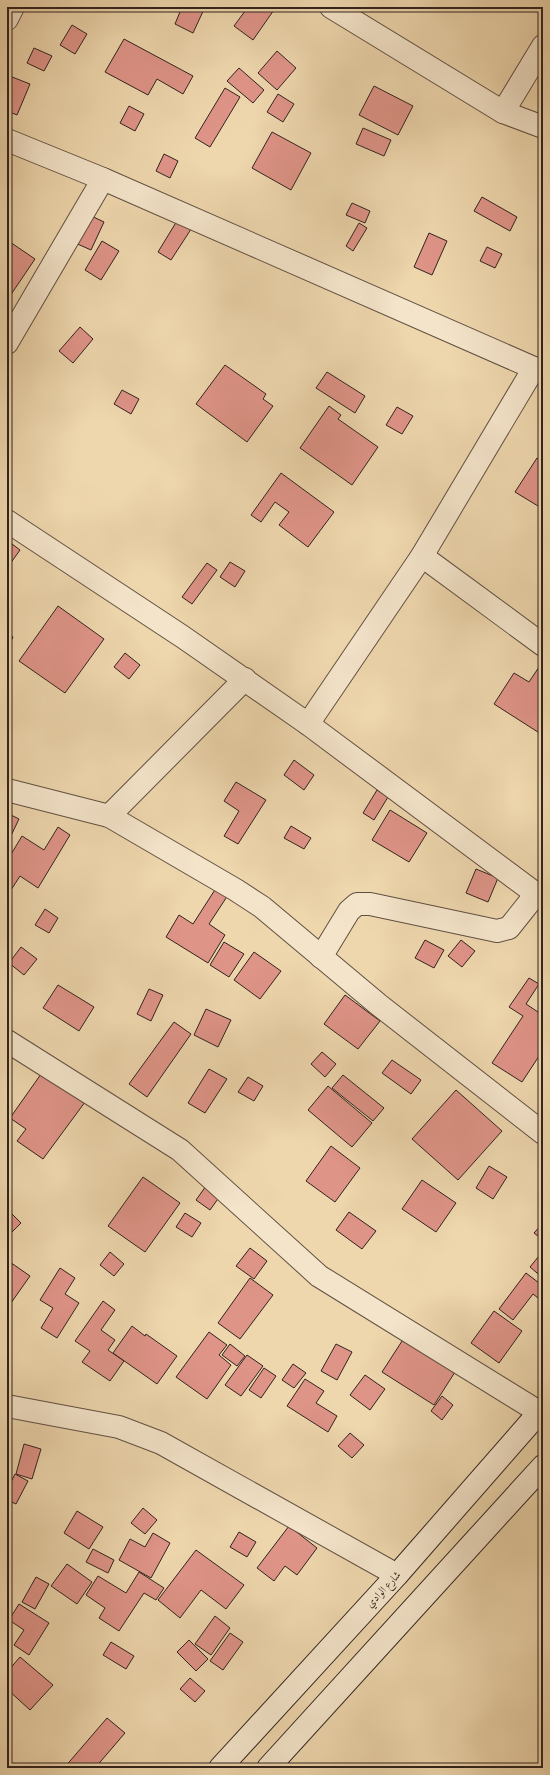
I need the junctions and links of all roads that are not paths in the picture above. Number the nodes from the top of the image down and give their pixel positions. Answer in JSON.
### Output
{"nodes":[{"id":1,"x":13,"y":7,"type":"edge"},
{"id":2,"x":331,"y":7,"type":"edge"},
{"id":3,"x":7,"y":19,"type":"edge"},
{"id":4,"x":543,"y":46,"type":"edge"},
{"id":5,"x":503,"y":112,"type":"junction"},
{"id":6,"x":543,"y":127,"type":"edge"},
{"id":7,"x":7,"y":140,"type":"edge"},
{"id":8,"x":102,"y":179,"type":"junction"},
{"id":9,"x":7,"y":343,"type":"edge"},
{"id":10,"x":538,"y":370,"type":"edge"},
{"id":11,"x":7,"y":521,"type":"edge"},
{"id":12,"x":422,"y":556,"type":"junction"},
{"id":13,"x":543,"y":645,"type":"edge"},
{"id":14,"x":245,"y":679,"type":"junction"},
{"id":15,"x":308,"y":724,"type":"junction"},
{"id":16,"x":7,"y":790,"type":"edge"},
{"id":17,"x":110,"y":816,"type":"junction"},
{"id":18,"x":540,"y":896,"type":"edge"},
{"id":19,"x":321,"y":957,"type":"junction"},
{"id":20,"x":7,"y":1041,"type":"edge"},
{"id":21,"x":543,"y":1133,"type":"edge"},
{"id":22,"x":7,"y":1406,"type":"edge"},
{"id":23,"x":541,"y":1410,"type":"edge"},
{"id":24,"x":543,"y":1466,"type":"edge"},
{"id":25,"x":397,"y":1575,"type":"junction"},
{"id":26,"x":220,"y":1768,"type":"edge"},
{"id":27,"x":268,"y":1768,"type":"edge"}],
"edges":[{"from":1,"to":3,"type":"street"},
{"from":2,"to":5,"type":"street"},
{"from":4,"to":5,"type":"street"},
{"from":5,"to":6,"type":"street"},
{"from":7,"to":8,"type":"street"},
{"from":8,"to":9,"type":"street"},
{"from":8,"to":10,"type":"street"},
{"from":10,"to":12,"type":"street"},
{"from":11,"to":14,"type":"street"},
{"from":12,"to":13,"type":"street"},
{"from":12,"to":15,"type":"street"},
{"from":14,"to":15,"type":"street"},
{"from":14,"to":17,"type":"street"},
{"from":15,"to":18,"type":"street"},
{"from":16,"to":17,"type":"street"},
{"from":17,"to":19,"type":"street"},
{"from":18,"to":19,"type":"street"},
{"from":19,"to":21,"type":"street"},
{"from":20,"to":23,"type":"street"},
{"from":22,"to":25,"type":"street"},
{"from":23,"to":25,"type":"street","name":"شارع الوادي"},
{"from":24,"to":27,"type":"street"},
{"from":25,"to":26,"type":"street","name":"شارع الوادي"}]}
